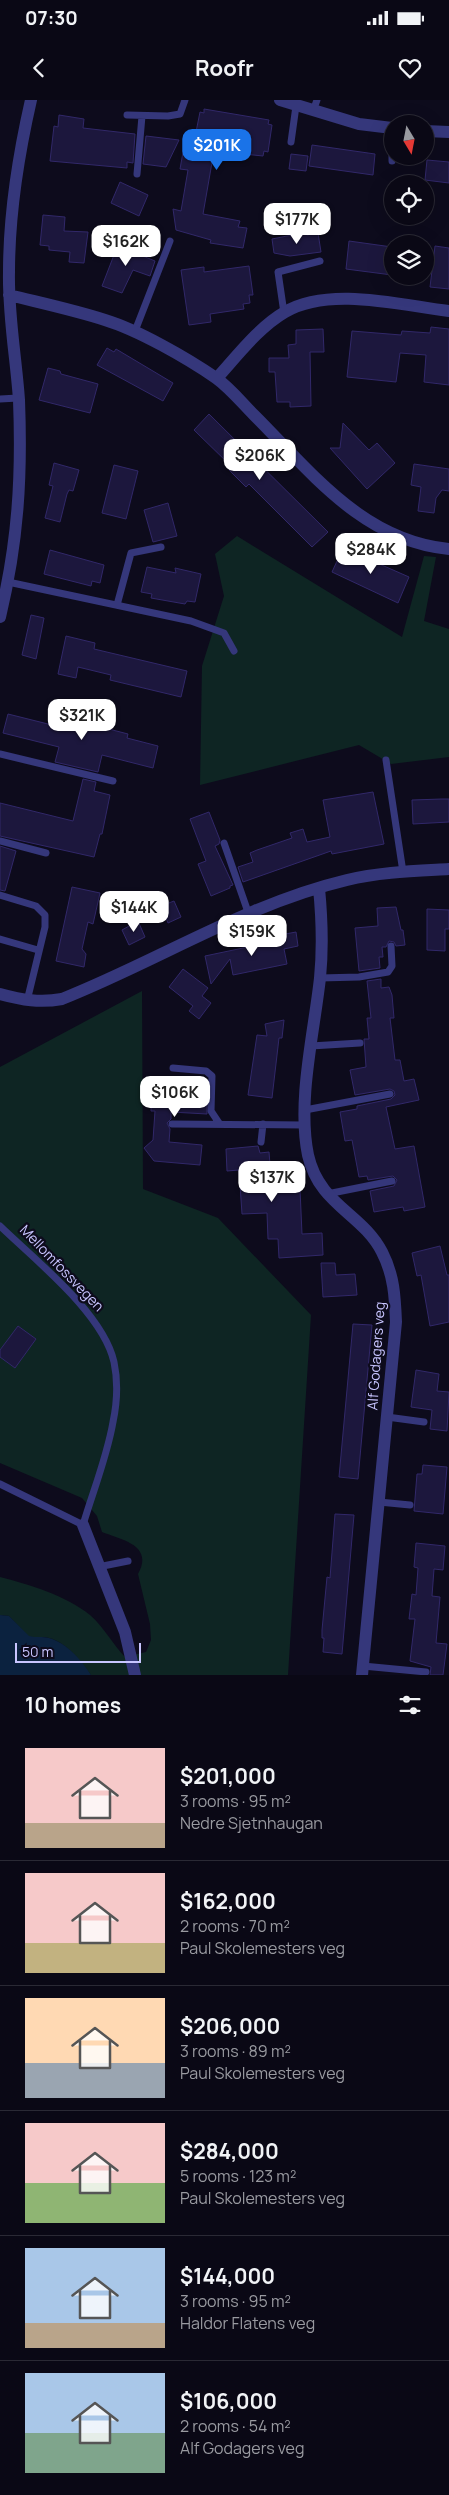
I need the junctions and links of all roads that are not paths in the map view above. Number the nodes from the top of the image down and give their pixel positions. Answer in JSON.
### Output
{"nodes":[{"id":1,"x":31,"y":100,"type":"edge"},
{"id":2,"x":185,"y":100,"type":"edge"},
{"id":3,"x":280,"y":100,"type":"edge"},
{"id":4,"x":296,"y":106,"type":"junction"},
{"id":5,"x":315,"y":106,"type":"edge"},
{"id":6,"x":127,"y":116,"type":"dead end"},
{"id":7,"x":142,"y":116,"type":"junction"},
{"id":8,"x":384,"y":127,"type":"edge"},
{"id":9,"x":434,"y":131,"type":"edge"},
{"id":10,"x":449,"y":132,"type":"edge"},
{"id":11,"x":291,"y":142,"type":"dead end"},
{"id":12,"x":137,"y":174,"type":"dead end"},
{"id":13,"x":170,"y":241,"type":"dead end"},
{"id":14,"x":320,"y":261,"type":"dead end"},
{"id":15,"x":9,"y":295,"type":"junction"},
{"id":16,"x":449,"y":311,"type":"edge"},
{"id":17,"x":284,"y":312,"type":"junction"},
{"id":18,"x":135,"y":331,"type":"junction"},
{"id":19,"x":217,"y":378,"type":"junction"},
{"id":20,"x":18,"y":398,"type":"junction"},
{"id":21,"x":0,"y":399,"type":"edge"},
{"id":22,"x":161,"y":547,"type":"dead end"},
{"id":23,"x":449,"y":549,"type":"edge"},
{"id":24,"x":8,"y":582,"type":"junction"},
{"id":25,"x":117,"y":605,"type":"junction"},
{"id":26,"x":0,"y":617,"type":"edge"},
{"id":27,"x":234,"y":651,"type":"dead end"},
{"id":28,"x":0,"y":754,"type":"edge"},
{"id":29,"x":386,"y":760,"type":"dead end"},
{"id":30,"x":113,"y":781,"type":"dead end"},
{"id":31,"x":0,"y":841,"type":"edge"},
{"id":32,"x":224,"y":843,"type":"dead end"},
{"id":33,"x":46,"y":853,"type":"dead end"},
{"id":34,"x":449,"y":869,"type":"edge"},
{"id":35,"x":403,"y":872,"type":"junction"},
{"id":36,"x":319,"y":888,"type":"junction"},
{"id":37,"x":0,"y":895,"type":"edge"},
{"id":38,"x":248,"y":912,"type":"junction"},
{"id":39,"x":0,"y":940,"type":"edge"},
{"id":40,"x":391,"y":946,"type":"dead end"},
{"id":41,"x":38,"y":950,"type":"junction"},
{"id":42,"x":320,"y":978,"type":"junction"},
{"id":43,"x":0,"y":994,"type":"edge"},
{"id":44,"x":27,"y":1001,"type":"junction"},
{"id":45,"x":360,"y":1043,"type":"dead end"},
{"id":46,"x":311,"y":1046,"type":"junction"},
{"id":47,"x":173,"y":1068,"type":"dead end"},
{"id":48,"x":390,"y":1094,"type":"dead end"},
{"id":49,"x":305,"y":1110,"type":"junction"},
{"id":50,"x":219,"y":1123,"type":"junction"},
{"id":51,"x":172,"y":1124,"type":"dead end"},
{"id":52,"x":263,"y":1124,"type":"junction"},
{"id":53,"x":304,"y":1124,"type":"junction"},
{"id":54,"x":261,"y":1142,"type":"dead end"},
{"id":55,"x":392,"y":1181,"type":"dead end"},
{"id":56,"x":326,"y":1194,"type":"junction"},
{"id":57,"x":0,"y":1226,"type":"edge"},
{"id":58,"x":387,"y":1417,"type":"junction"},
{"id":59,"x":424,"y":1422,"type":"dead end"},
{"id":60,"x":0,"y":1484,"type":"edge"},
{"id":61,"x":379,"y":1502,"type":"junction"},
{"id":62,"x":410,"y":1505,"type":"dead end"},
{"id":63,"x":82,"y":1525,"type":"junction"},
{"id":64,"x":128,"y":1561,"type":"dead end"},
{"id":65,"x":98,"y":1567,"type":"junction"},
{"id":66,"x":363,"y":1670,"type":"edge"},
{"id":67,"x":426,"y":1672,"type":"dead end"},
{"id":68,"x":134,"y":1675,"type":"edge"}],
"edges":[{"from":1,"to":15,"type":"street"},
{"from":2,"to":7,"type":"lane"},
{"from":3,"to":4,"type":"street"},
{"from":4,"to":5,"type":"street"},
{"from":4,"to":11,"type":"lane"},
{"from":5,"to":8,"type":"street"},
{"from":6,"to":7,"type":"lane"},
{"from":7,"to":12,"type":"lane"},
{"from":9,"to":10,"type":"street"},
{"from":13,"to":18,"type":"lane"},
{"from":14,"to":17,"type":"lane"},
{"from":15,"to":18,"type":"street"},
{"from":15,"to":20,"type":"street"},
{"from":16,"to":17,"type":"street"},
{"from":17,"to":19,"type":"street"},
{"from":18,"to":19,"type":"street"},
{"from":19,"to":23,"type":"street"},
{"from":20,"to":21,"type":"lane"},
{"from":20,"to":24,"type":"street"},
{"from":22,"to":25,"type":"lane"},
{"from":24,"to":25,"type":"lane"},
{"from":24,"to":26,"type":"street"},
{"from":25,"to":27,"type":"lane"},
{"from":28,"to":30,"type":"lane"},
{"from":29,"to":35,"type":"lane"},
{"from":31,"to":33,"type":"lane"},
{"from":32,"to":38,"type":"lane"},
{"from":34,"to":35,"type":"street"},
{"from":35,"to":36,"type":"street"},
{"from":36,"to":38,"type":"street"},
{"from":36,"to":42,"type":"street","name":"Alf Godagers veg"},
{"from":37,"to":41,"type":"lane"},
{"from":38,"to":44,"type":"street"},
{"from":39,"to":41,"type":"lane"},
{"from":40,"to":42,"type":"lane"},
{"from":41,"to":44,"type":"lane"},
{"from":42,"to":46,"type":"street","name":"Alf Godagers veg"},
{"from":43,"to":44,"type":"street"},
{"from":45,"to":46,"type":"lane"},
{"from":46,"to":49,"type":"street","name":"Alf Godagers veg"},
{"from":47,"to":50,"type":"lane"},
{"from":48,"to":49,"type":"lane"},
{"from":49,"to":53,"type":"street","name":"Alf Godagers veg"},
{"from":50,"to":51,"type":"lane"},
{"from":50,"to":52,"type":"lane"},
{"from":52,"to":53,"type":"lane"},
{"from":52,"to":54,"type":"lane"},
{"from":53,"to":56,"type":"street","name":"Alf Godagers veg"},
{"from":55,"to":56,"type":"lane"},
{"from":56,"to":58,"type":"street","name":"Alf Godagers veg"},
{"from":57,"to":63,"type":"lane","name":"Mellomfossvegen"},
{"from":58,"to":59,"type":"lane"},
{"from":58,"to":61,"type":"street","name":"Alf Godagers veg"},
{"from":60,"to":63,"type":"lane"},
{"from":61,"to":62,"type":"lane"},
{"from":61,"to":66,"type":"street","name":"Alf Godagers veg"},
{"from":63,"to":65,"type":"street"},
{"from":64,"to":65,"type":"lane"},
{"from":65,"to":68,"type":"street"},
{"from":66,"to":67,"type":"lane"}]}
